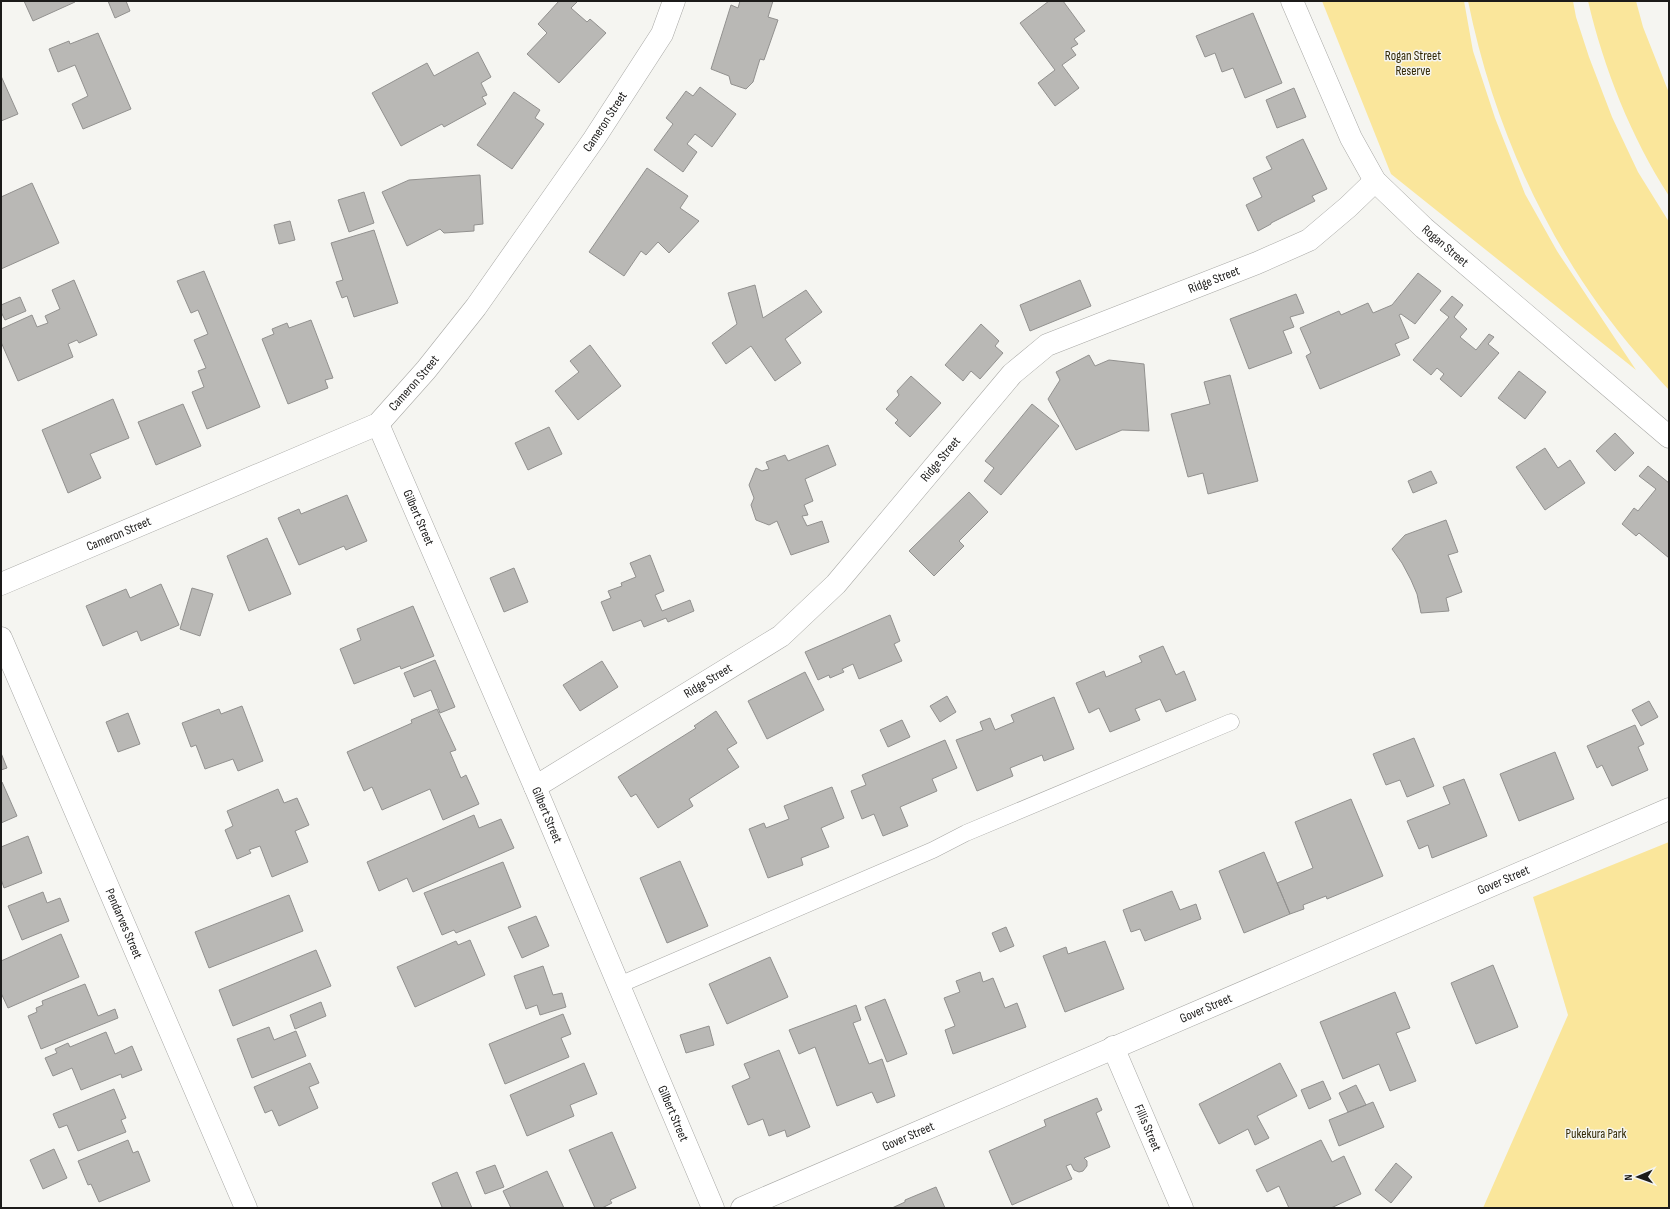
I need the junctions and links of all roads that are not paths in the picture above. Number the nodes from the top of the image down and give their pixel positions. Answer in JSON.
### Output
{"nodes":[{"id":1,"x":674,"y":1,"type":"edge"},
{"id":2,"x":1292,"y":1,"type":"edge"},
{"id":3,"x":1375,"y":181,"type":"junction"},
{"id":4,"x":378,"y":424,"type":"junction"},
{"id":5,"x":1669,"y":437,"type":"edge"},
{"id":6,"x":1,"y":584,"type":"edge"},
{"id":7,"x":1,"y":638,"type":"edge"},
{"id":8,"x":1231,"y":722,"type":"dead end"},
{"id":9,"x":535,"y":787,"type":"junction"},
{"id":10,"x":1669,"y":809,"type":"edge"},
{"id":11,"x":619,"y":985,"type":"junction"},
{"id":12,"x":1113,"y":1048,"type":"junction"},
{"id":13,"x":246,"y":1208,"type":"edge"},
{"id":14,"x":713,"y":1208,"type":"edge"},
{"id":15,"x":742,"y":1208,"type":"edge"},
{"id":16,"x":1182,"y":1208,"type":"edge"}],
"edges":[{"from":1,"to":4,"type":"street","name":"Cameron Street"},
{"from":2,"to":3,"type":"street","name":"Rogan Street"},
{"from":3,"to":5,"type":"street","name":"Rogan Street"},
{"from":3,"to":9,"type":"street","name":"Ridge Street"},
{"from":4,"to":6,"type":"street","name":"Cameron Street"},
{"from":4,"to":9,"type":"street","name":"Gilbert Street"},
{"from":7,"to":13,"type":"street","name":"Pendarves Street"},
{"from":8,"to":11,"type":"lane"},
{"from":9,"to":11,"type":"street","name":"Gilbert Street"},
{"from":10,"to":12,"type":"street","name":"Gover Street"},
{"from":11,"to":14,"type":"street","name":"Gilbert Street"},
{"from":12,"to":15,"type":"street","name":"Gover Street"},
{"from":12,"to":16,"type":"street","name":"Fillis Street"}]}
